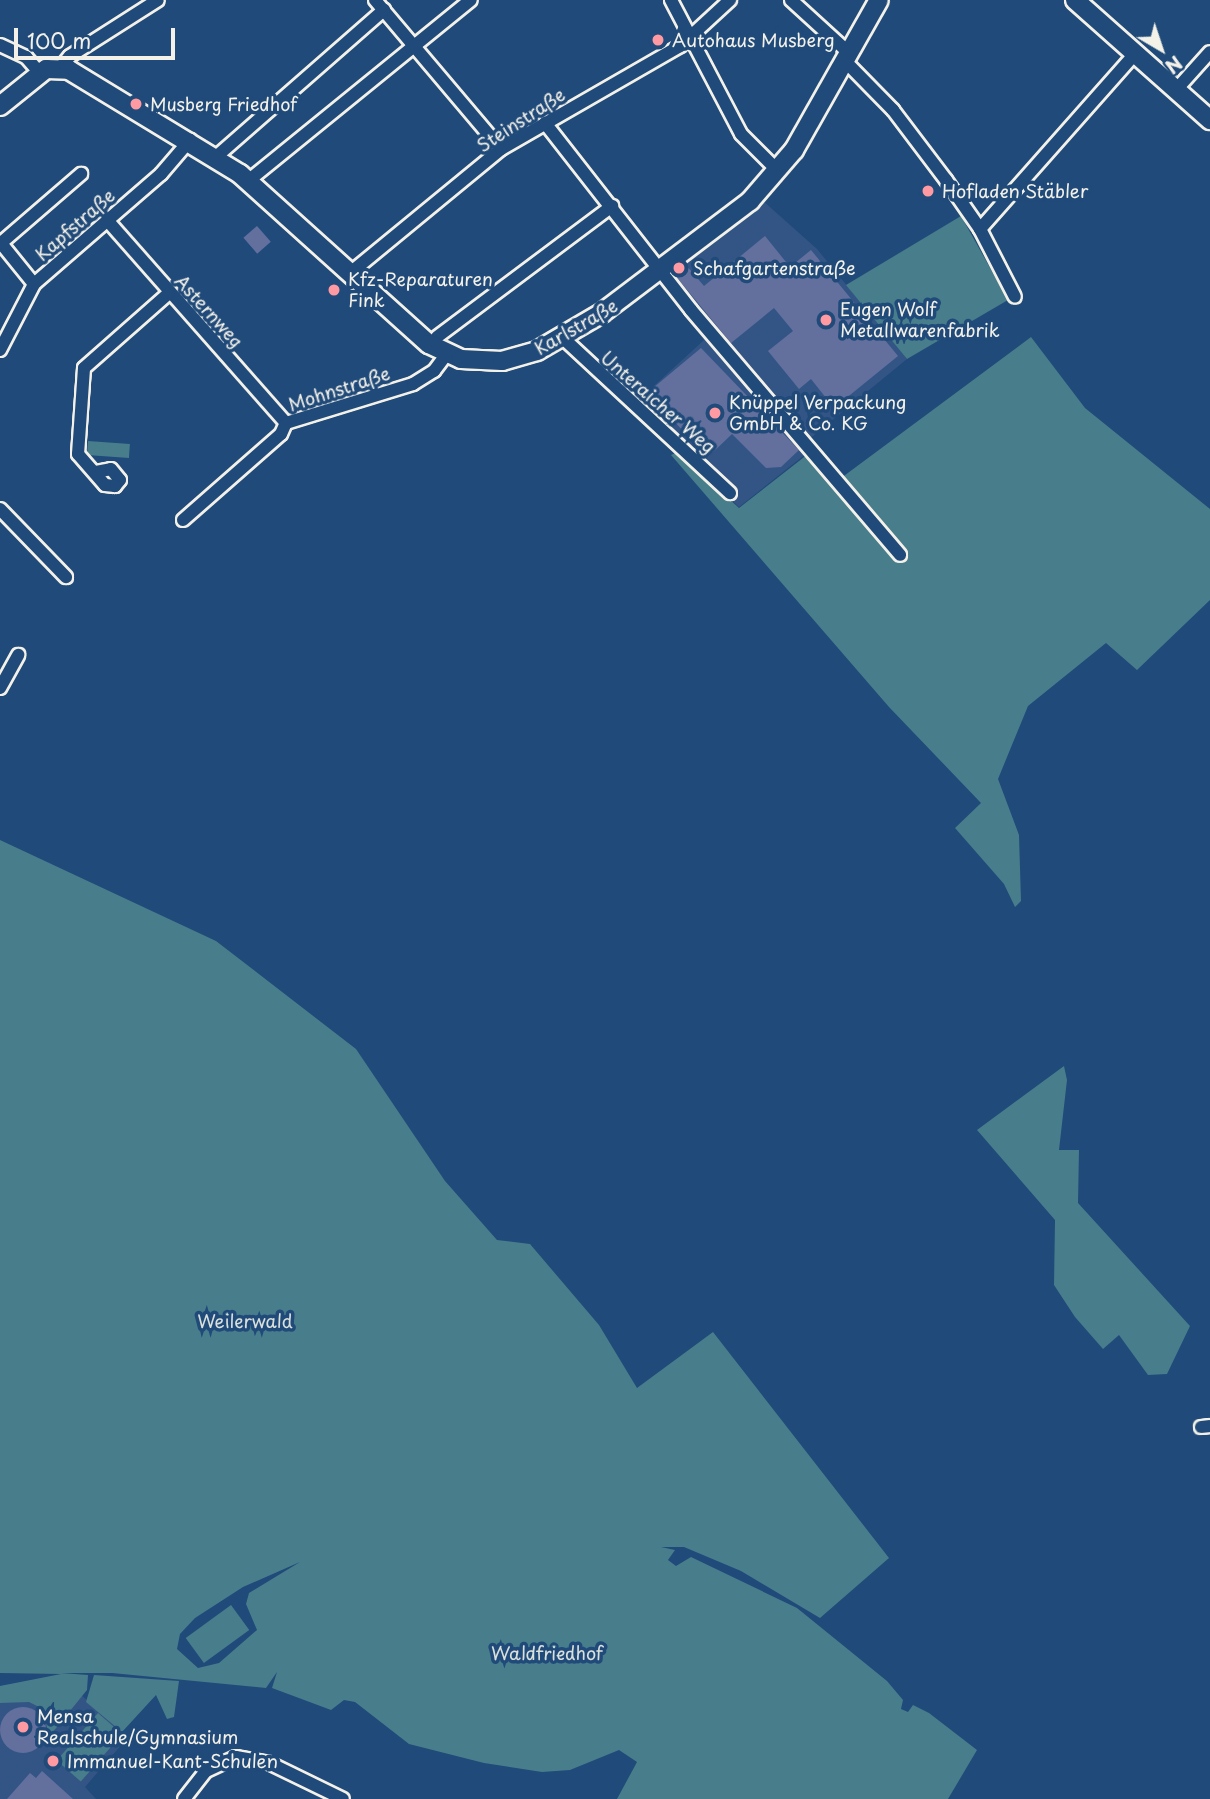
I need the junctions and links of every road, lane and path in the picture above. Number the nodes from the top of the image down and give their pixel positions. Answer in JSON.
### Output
{"nodes":[{"id":1,"x":158,"y":0,"type":"edge"},
{"id":2,"x":375,"y":0,"type":"edge"},
{"id":3,"x":471,"y":0,"type":"edge"},
{"id":4,"x":671,"y":0,"type":"edge"},
{"id":5,"x":730,"y":0,"type":"edge"},
{"id":6,"x":791,"y":0,"type":"edge"},
{"id":7,"x":879,"y":0,"type":"edge"},
{"id":8,"x":1076,"y":0,"type":"edge"},
{"id":9,"x":384,"y":10,"type":"junction"},
{"id":10,"x":690,"y":39,"type":"junction"},
{"id":11,"x":0,"y":45,"type":"edge"},
{"id":12,"x":414,"y":46,"type":"junction"},
{"id":13,"x":1210,"y":52,"type":"edge"},
{"id":14,"x":1134,"y":55,"type":"junction"},
{"id":15,"x":847,"y":57,"type":"junction"},
{"id":16,"x":61,"y":67,"type":"junction"},
{"id":17,"x":40,"y":73,"type":"junction"},
{"id":18,"x":1175,"y":91,"type":"junction"},
{"id":19,"x":0,"y":106,"type":"edge"},
{"id":20,"x":1210,"y":120,"type":"edge"},
{"id":21,"x":545,"y":123,"type":"junction"},
{"id":22,"x":190,"y":140,"type":"junction"},
{"id":23,"x":501,"y":149,"type":"junction"},
{"id":24,"x":216,"y":156,"type":"junction"},
{"id":25,"x":778,"y":171,"type":"junction"},
{"id":26,"x":82,"y":174,"type":"dead end"},
{"id":27,"x":248,"y":181,"type":"junction"},
{"id":28,"x":612,"y":206,"type":"junction"},
{"id":29,"x":107,"y":220,"type":"junction"},
{"id":30,"x":980,"y":229,"type":"junction"},
{"id":31,"x":0,"y":242,"type":"edge"},
{"id":32,"x":661,"y":271,"type":"junction"},
{"id":33,"x":349,"y":274,"type":"junction"},
{"id":34,"x":34,"y":284,"type":"junction"},
{"id":35,"x":169,"y":293,"type":"junction"},
{"id":36,"x":1015,"y":297,"type":"dead end"},
{"id":37,"x":438,"y":337,"type":"dead end"},
{"id":38,"x":563,"y":338,"type":"junction"},
{"id":39,"x":0,"y":350,"type":"edge"},
{"id":40,"x":447,"y":354,"type":"junction"},
{"id":41,"x":286,"y":423,"type":"junction"},
{"id":42,"x":96,"y":472,"type":"dead end"},
{"id":43,"x":730,"y":493,"type":"dead end"},
{"id":44,"x":0,"y":509,"type":"edge"},
{"id":45,"x":183,"y":520,"type":"dead end"},
{"id":46,"x":900,"y":555,"type":"dead end"},
{"id":47,"x":66,"y":577,"type":"dead end"},
{"id":48,"x":18,"y":655,"type":"dead end"},
{"id":49,"x":0,"y":688,"type":"edge"},
{"id":50,"x":184,"y":1799,"type":"edge"},
{"id":51,"x":343,"y":1799,"type":"edge"}],
"edges":[{"from":1,"to":16,"type":"street"},
{"from":2,"to":9,"type":"street"},
{"from":3,"to":12,"type":"street"},
{"from":4,"to":10,"type":"street"},
{"from":5,"to":10,"type":"street","name":"Steinstraße"},
{"from":6,"to":15,"type":"street"},
{"from":7,"to":15,"type":"main road","name":"Karlstraße"},
{"from":8,"to":14,"type":"main road"},
{"from":9,"to":12,"type":"street"},
{"from":9,"to":24,"type":"street"},
{"from":10,"to":21,"type":"street","name":"Steinstraße"},
{"from":10,"to":25,"type":"street"},
{"from":11,"to":17,"type":"street"},
{"from":12,"to":23,"type":"street"},
{"from":12,"to":27,"type":"street"},
{"from":13,"to":18,"type":"street"},
{"from":14,"to":18,"type":"main road"},
{"from":14,"to":30,"type":"street"},
{"from":15,"to":25,"type":"main road","name":"Karlstraße"},
{"from":15,"to":30,"type":"street"},
{"from":16,"to":17,"type":"main road"},
{"from":16,"to":22,"type":"main road","name":"Karlstraße"},
{"from":17,"to":19,"type":"main road"},
{"from":18,"to":20,"type":"main road"},
{"from":21,"to":23,"type":"street","name":"Steinstraße"},
{"from":21,"to":28,"type":"street"},
{"from":22,"to":24,"type":"main road","name":"Karlstraße"},
{"from":22,"to":29,"type":"street","name":"Kapfstraße"},
{"from":23,"to":33,"type":"street","name":"Steinstraße"},
{"from":24,"to":27,"type":"main road","name":"Karlstraße"},
{"from":25,"to":32,"type":"main road","name":"Karlstraße"},
{"from":26,"to":31,"type":"street"},
{"from":27,"to":33,"type":"main road","name":"Karlstraße"},
{"from":28,"to":32,"type":"street"},
{"from":28,"to":37,"type":"street"},
{"from":29,"to":34,"type":"street","name":"Kapfstraße"},
{"from":29,"to":35,"type":"street","name":"Asternweg"},
{"from":30,"to":36,"type":"street"},
{"from":31,"to":34,"type":"street"},
{"from":32,"to":38,"type":"main road","name":"Karlstraße"},
{"from":32,"to":46,"type":"street"},
{"from":33,"to":40,"type":"main road","name":"Karlstraße"},
{"from":34,"to":39,"type":"street","name":"Kapfstraße"},
{"from":35,"to":41,"type":"street","name":"Asternweg"},
{"from":35,"to":42,"type":"street"},
{"from":38,"to":40,"type":"main road","name":"Karlstraße"},
{"from":38,"to":43,"type":"street","name":"Unteraicher Weg"},
{"from":40,"to":41,"type":"street","name":"Mohnstraße"},
{"from":41,"to":45,"type":"street","name":"Mohnstraße"},
{"from":44,"to":47,"type":"street"},
{"from":48,"to":49,"type":"street"},
{"from":50,"to":51,"type":"street"}]}
